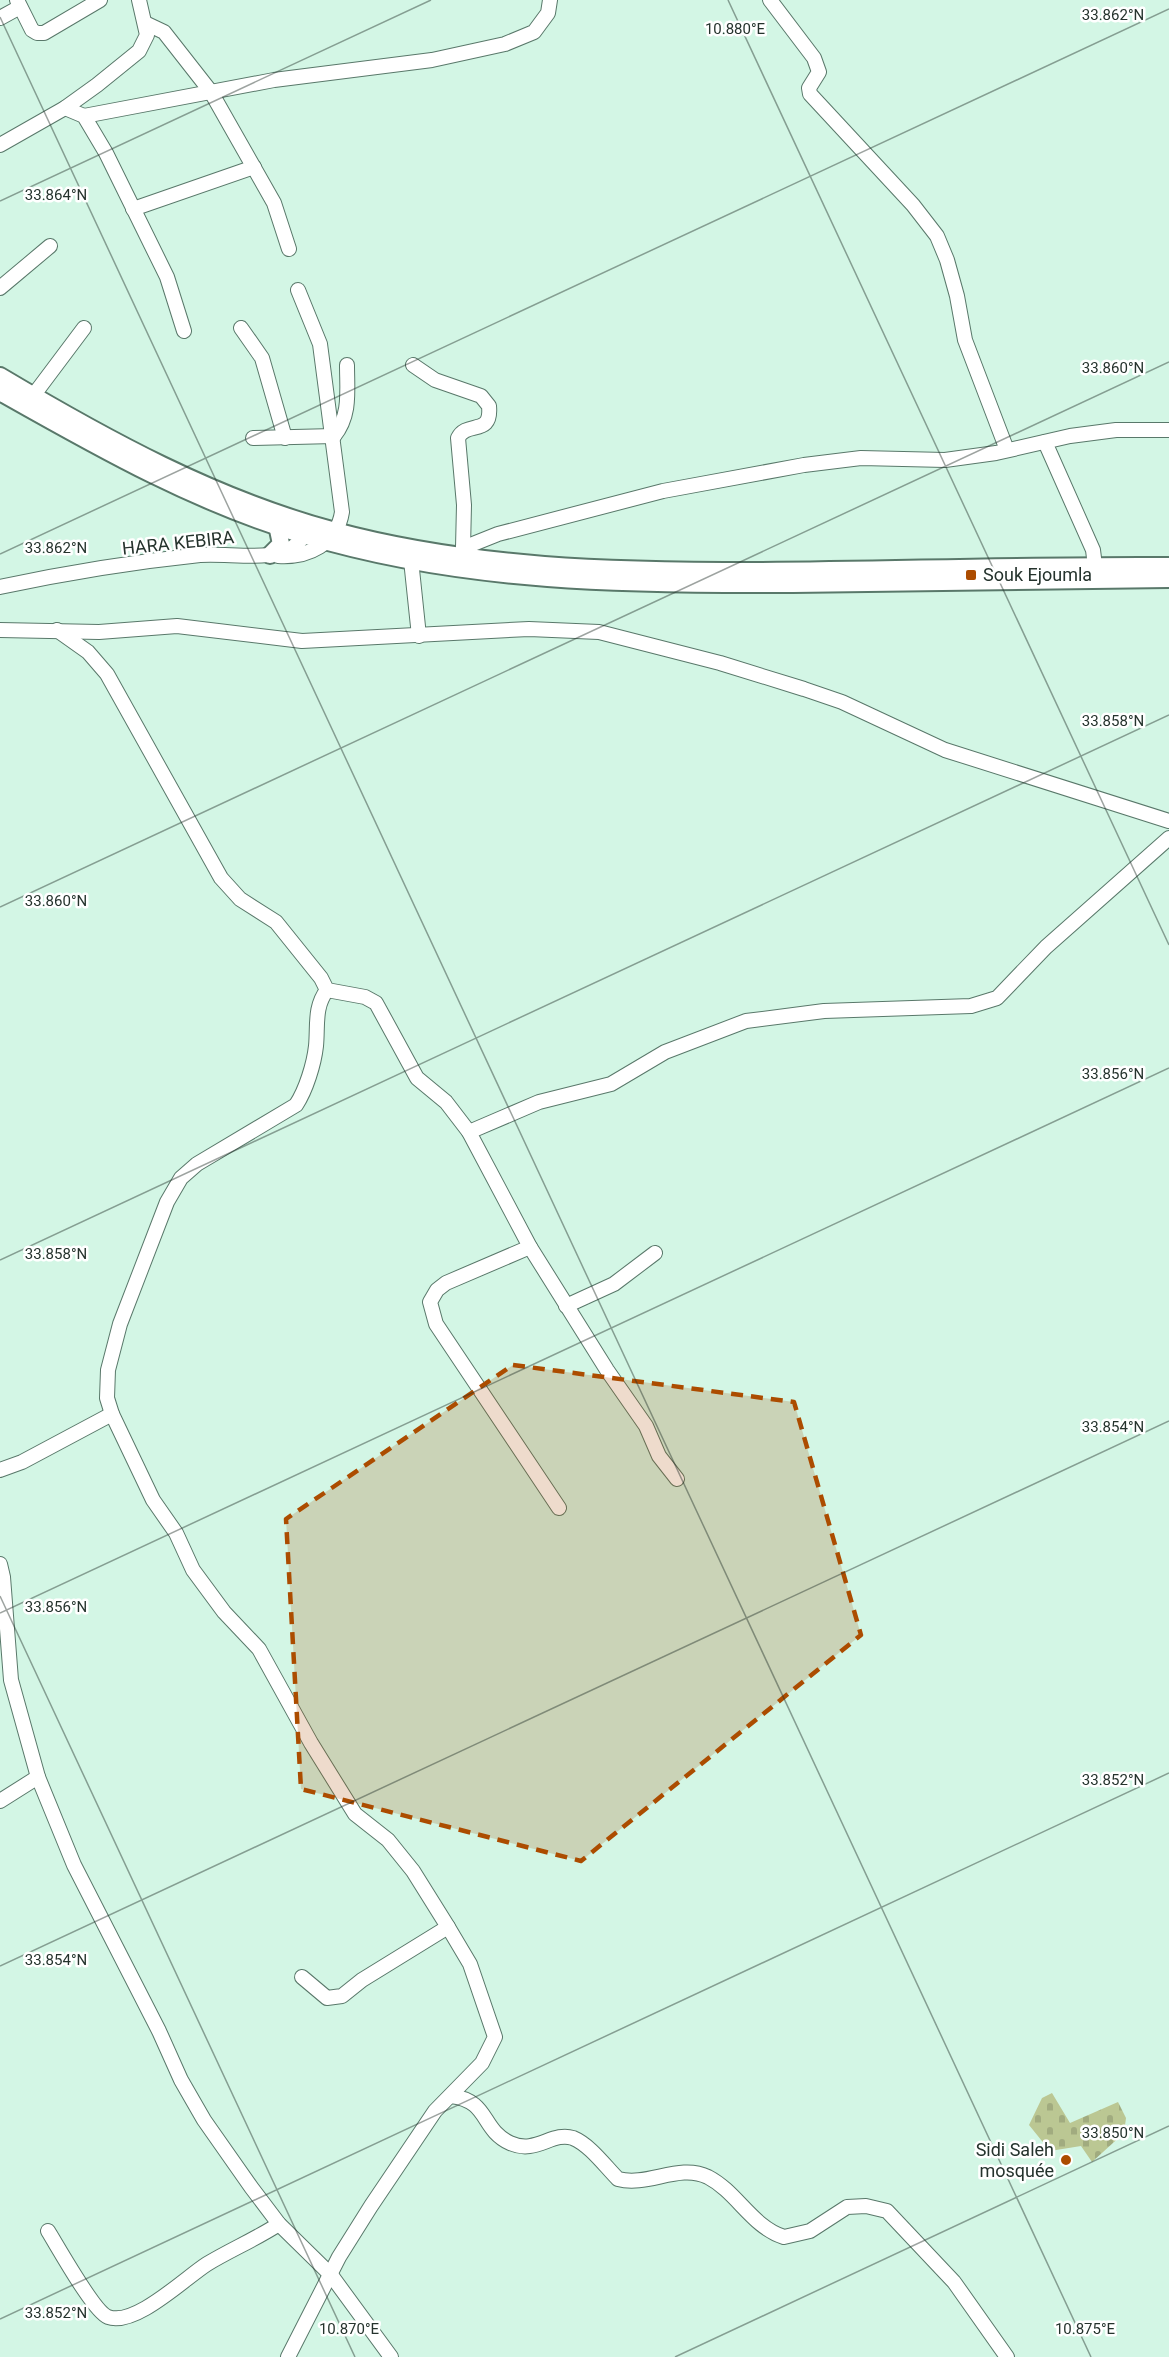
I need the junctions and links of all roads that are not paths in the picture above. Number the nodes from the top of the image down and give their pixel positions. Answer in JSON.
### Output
{"nodes":[{"id":1,"x":100,"y":0,"type":"edge"},
{"id":2,"x":139,"y":0,"type":"edge"},
{"id":3,"x":549,"y":0,"type":"edge"},
{"id":4,"x":770,"y":0,"type":"edge"},
{"id":5,"x":19,"y":4,"type":"edge"},
{"id":6,"x":0,"y":18,"type":"edge"},
{"id":7,"x":145,"y":23,"type":"junction"},
{"id":8,"x":211,"y":92,"type":"junction"},
{"id":9,"x":65,"y":108,"type":"junction"},
{"id":10,"x":84,"y":116,"type":"junction"},
{"id":11,"x":0,"y":145,"type":"edge"},
{"id":12,"x":254,"y":166,"type":"junction"},
{"id":13,"x":133,"y":208,"type":"junction"},
{"id":14,"x":50,"y":246,"type":"dead end"},
{"id":15,"x":289,"y":249,"type":"dead end"},
{"id":16,"x":0,"y":288,"type":"edge"},
{"id":17,"x":298,"y":290,"type":"dead end"},
{"id":18,"x":84,"y":328,"type":"dead end"},
{"id":19,"x":241,"y":328,"type":"dead end"},
{"id":20,"x":184,"y":331,"type":"dead end"},
{"id":21,"x":347,"y":365,"type":"dead end"},
{"id":22,"x":413,"y":365,"type":"dead end"},
{"id":23,"x":0,"y":376,"type":"edge"},
{"id":24,"x":0,"y":392,"type":"edge"},
{"id":25,"x":33,"y":396,"type":"junction"},
{"id":26,"x":1169,"y":430,"type":"edge"},
{"id":27,"x":334,"y":436,"type":"junction"},
{"id":28,"x":254,"y":438,"type":"dead end"},
{"id":29,"x":285,"y":438,"type":"junction"},
{"id":30,"x":1045,"y":442,"type":"junction"},
{"id":31,"x":1006,"y":450,"type":"junction"},
{"id":32,"x":168,"y":476,"type":"junction"},
{"id":33,"x":277,"y":525,"type":"junction"},
{"id":34,"x":307,"y":529,"type":"junction"},
{"id":35,"x":332,"y":536,"type":"junction"},
{"id":36,"x":270,"y":555,"type":"junction"},
{"id":37,"x":463,"y":558,"type":"junction"},
{"id":38,"x":411,"y":560,"type":"junction"},
{"id":39,"x":1169,"y":566,"type":"edge"},
{"id":40,"x":1096,"y":572,"type":"junction"},
{"id":41,"x":1169,"y":579,"type":"edge"},
{"id":42,"x":0,"y":587,"type":"edge"},
{"id":43,"x":0,"y":630,"type":"edge"},
{"id":44,"x":57,"y":630,"type":"junction"},
{"id":45,"x":419,"y":636,"type":"junction"},
{"id":46,"x":1169,"y":820,"type":"edge"},
{"id":47,"x":1169,"y":838,"type":"edge"},
{"id":48,"x":327,"y":990,"type":"junction"},
{"id":49,"x":469,"y":1132,"type":"junction"},
{"id":50,"x":530,"y":1247,"type":"junction"},
{"id":51,"x":655,"y":1253,"type":"dead end"},
{"id":52,"x":566,"y":1306,"type":"junction"},
{"id":53,"x":112,"y":1414,"type":"junction"},
{"id":54,"x":0,"y":1470,"type":"edge"},
{"id":55,"x":677,"y":1479,"type":"dead end"},
{"id":56,"x":560,"y":1508,"type":"dead end"},
{"id":57,"x":0,"y":1564,"type":"edge"},
{"id":58,"x":38,"y":1777,"type":"junction"},
{"id":59,"x":0,"y":1801,"type":"edge"},
{"id":60,"x":448,"y":1927,"type":"junction"},
{"id":61,"x":302,"y":1977,"type":"dead end"},
{"id":62,"x":451,"y":2096,"type":"junction"},
{"id":63,"x":279,"y":2224,"type":"junction"},
{"id":64,"x":48,"y":2232,"type":"dead end"},
{"id":65,"x":331,"y":2275,"type":"junction"},
{"id":66,"x":288,"y":2357,"type":"edge"},
{"id":67,"x":391,"y":2357,"type":"edge"},
{"id":68,"x":1007,"y":2357,"type":"edge"}],
"edges":[{"from":1,"to":5,"type":"street"},
{"from":2,"to":7,"type":"street"},
{"from":3,"to":8,"type":"street"},
{"from":4,"to":31,"type":"street"},
{"from":5,"to":6,"type":"street"},
{"from":7,"to":8,"type":"street"},
{"from":7,"to":9,"type":"street"},
{"from":8,"to":10,"type":"street"},
{"from":8,"to":12,"type":"street"},
{"from":9,"to":10,"type":"street"},
{"from":9,"to":11,"type":"street"},
{"from":10,"to":13,"type":"street"},
{"from":12,"to":13,"type":"street"},
{"from":12,"to":15,"type":"street"},
{"from":13,"to":20,"type":"street"},
{"from":14,"to":16,"type":"street"},
{"from":17,"to":27,"type":"street"},
{"from":18,"to":25,"type":"street"},
{"from":19,"to":29,"type":"street"},
{"from":21,"to":27,"type":"street"},
{"from":22,"to":37,"type":"street"},
{"from":23,"to":25,"type":"main road"},
{"from":24,"to":32,"type":"main road"},
{"from":25,"to":32,"type":"main road"},
{"from":26,"to":30,"type":"street"},
{"from":27,"to":29,"type":"street"},
{"from":27,"to":35,"type":"street"},
{"from":28,"to":29,"type":"street"},
{"from":30,"to":31,"type":"street"},
{"from":30,"to":40,"type":"street"},
{"from":31,"to":37,"type":"street"},
{"from":32,"to":33,"type":"main road"},
{"from":32,"to":34,"type":"main road"},
{"from":33,"to":34,"type":"main road"},
{"from":33,"to":36,"type":"main road"},
{"from":34,"to":35,"type":"main road"},
{"from":34,"to":36,"type":"street","name":"HARA KEBIRA"},
{"from":35,"to":36,"type":"street"},
{"from":35,"to":37,"type":"main road"},
{"from":35,"to":38,"type":"main road"},
{"from":36,"to":42,"type":"street","name":"HARA KEBIRA"},
{"from":37,"to":38,"type":"main road"},
{"from":37,"to":40,"type":"main road"},
{"from":38,"to":45,"type":"street"},
{"from":39,"to":40,"type":"main road"},
{"from":40,"to":41,"type":"main road"},
{"from":43,"to":44,"type":"street"},
{"from":44,"to":45,"type":"street"},
{"from":44,"to":48,"type":"street"},
{"from":45,"to":46,"type":"street"},
{"from":47,"to":49,"type":"street"},
{"from":48,"to":49,"type":"street"},
{"from":48,"to":53,"type":"street"},
{"from":49,"to":50,"type":"street"},
{"from":50,"to":52,"type":"street"},
{"from":50,"to":56,"type":"street"},
{"from":51,"to":52,"type":"street"},
{"from":52,"to":55,"type":"street"},
{"from":53,"to":54,"type":"street"},
{"from":53,"to":60,"type":"street"},
{"from":57,"to":58,"type":"street"},
{"from":58,"to":59,"type":"street"},
{"from":58,"to":63,"type":"street"},
{"from":60,"to":61,"type":"street"},
{"from":60,"to":62,"type":"street"},
{"from":62,"to":65,"type":"street"},
{"from":62,"to":68,"type":"street"},
{"from":63,"to":64,"type":"street"},
{"from":63,"to":65,"type":"street"},
{"from":65,"to":66,"type":"street"},
{"from":65,"to":67,"type":"street"}]}
